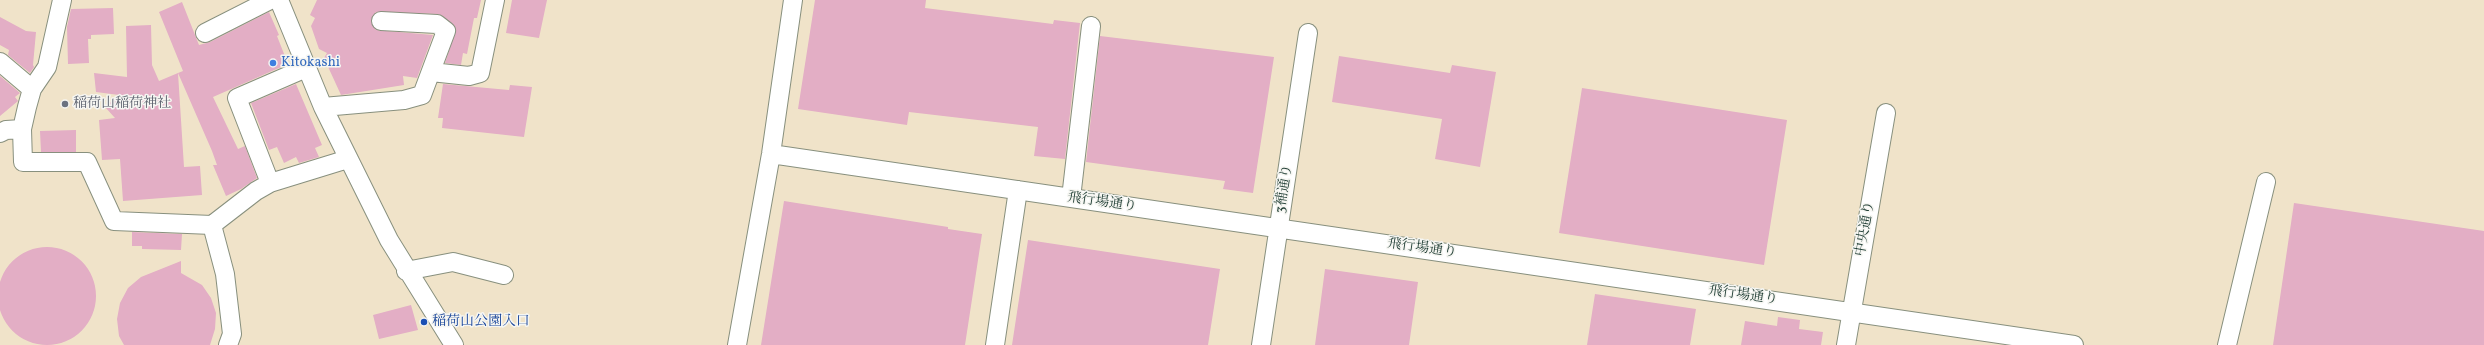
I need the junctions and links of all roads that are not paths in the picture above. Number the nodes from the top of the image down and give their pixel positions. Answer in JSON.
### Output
{"nodes":[{"id":1,"x":62,"y":0,"type":"edge"},
{"id":2,"x":270,"y":0,"type":"edge"},
{"id":3,"x":279,"y":0,"type":"edge"},
{"id":4,"x":495,"y":0,"type":"edge"},
{"id":5,"x":794,"y":0,"type":"edge"},
{"id":6,"x":381,"y":21,"type":"dead end"},
{"id":7,"x":1091,"y":26,"type":"dead end"},
{"id":8,"x":1308,"y":33,"type":"dead end"},
{"id":9,"x":205,"y":34,"type":"dead end"},
{"id":10,"x":0,"y":62,"type":"edge"},
{"id":11,"x":306,"y":68,"type":"junction"},
{"id":12,"x":431,"y":72,"type":"junction"},
{"id":13,"x":32,"y":89,"type":"junction"},
{"id":14,"x":323,"y":107,"type":"junction"},
{"id":15,"x":1886,"y":113,"type":"dead end"},
{"id":16,"x":22,"y":129,"type":"junction"},
{"id":17,"x":0,"y":133,"type":"edge"},
{"id":18,"x":771,"y":154,"type":"junction"},
{"id":19,"x":348,"y":159,"type":"junction"},
{"id":20,"x":2266,"y":182,"type":"dead end"},
{"id":21,"x":270,"y":183,"type":"junction"},
{"id":22,"x":1018,"y":190,"type":"junction"},
{"id":23,"x":1071,"y":198,"type":"junction"},
{"id":24,"x":212,"y":225,"type":"junction"},
{"id":25,"x":1279,"y":228,"type":"junction"},
{"id":26,"x":406,"y":271,"type":"junction"},
{"id":27,"x":504,"y":275,"type":"dead end"},
{"id":28,"x":1851,"y":312,"type":"junction"},
{"id":29,"x":228,"y":345,"type":"edge"},
{"id":30,"x":454,"y":345,"type":"edge"},
{"id":31,"x":737,"y":345,"type":"edge"},
{"id":32,"x":994,"y":345,"type":"edge"},
{"id":33,"x":1261,"y":345,"type":"edge"},
{"id":34,"x":1846,"y":345,"type":"edge"},
{"id":35,"x":2074,"y":345,"type":"edge"},
{"id":36,"x":2227,"y":345,"type":"edge"}],
"edges":[{"from":1,"to":13,"type":"street"},
{"from":2,"to":9,"type":"street"},
{"from":3,"to":11,"type":"street"},
{"from":4,"to":12,"type":"street"},
{"from":5,"to":18,"type":"street"},
{"from":6,"to":12,"type":"street"},
{"from":7,"to":23,"type":"street"},
{"from":8,"to":25,"type":"street","name":"3補通り"},
{"from":10,"to":13,"type":"street"},
{"from":11,"to":14,"type":"street"},
{"from":11,"to":21,"type":"street"},
{"from":12,"to":14,"type":"street"},
{"from":13,"to":16,"type":"street"},
{"from":14,"to":19,"type":"street"},
{"from":15,"to":28,"type":"street","name":"中央通り"},
{"from":16,"to":17,"type":"street"},
{"from":16,"to":24,"type":"street"},
{"from":18,"to":22,"type":"street","name":"飛行場通り"},
{"from":18,"to":31,"type":"street"},
{"from":19,"to":21,"type":"street"},
{"from":19,"to":26,"type":"street"},
{"from":20,"to":36,"type":"street"},
{"from":21,"to":24,"type":"street"},
{"from":22,"to":23,"type":"street","name":"飛行場通り"},
{"from":22,"to":32,"type":"street"},
{"from":23,"to":25,"type":"street","name":"飛行場通り"},
{"from":24,"to":29,"type":"street"},
{"from":25,"to":28,"type":"street","name":"飛行場通り"},
{"from":25,"to":33,"type":"street","name":"3補通り"},
{"from":26,"to":27,"type":"street"},
{"from":26,"to":30,"type":"street"},
{"from":28,"to":34,"type":"street","name":"中央通り"},
{"from":28,"to":35,"type":"street","name":"飛行場通り"}]}
